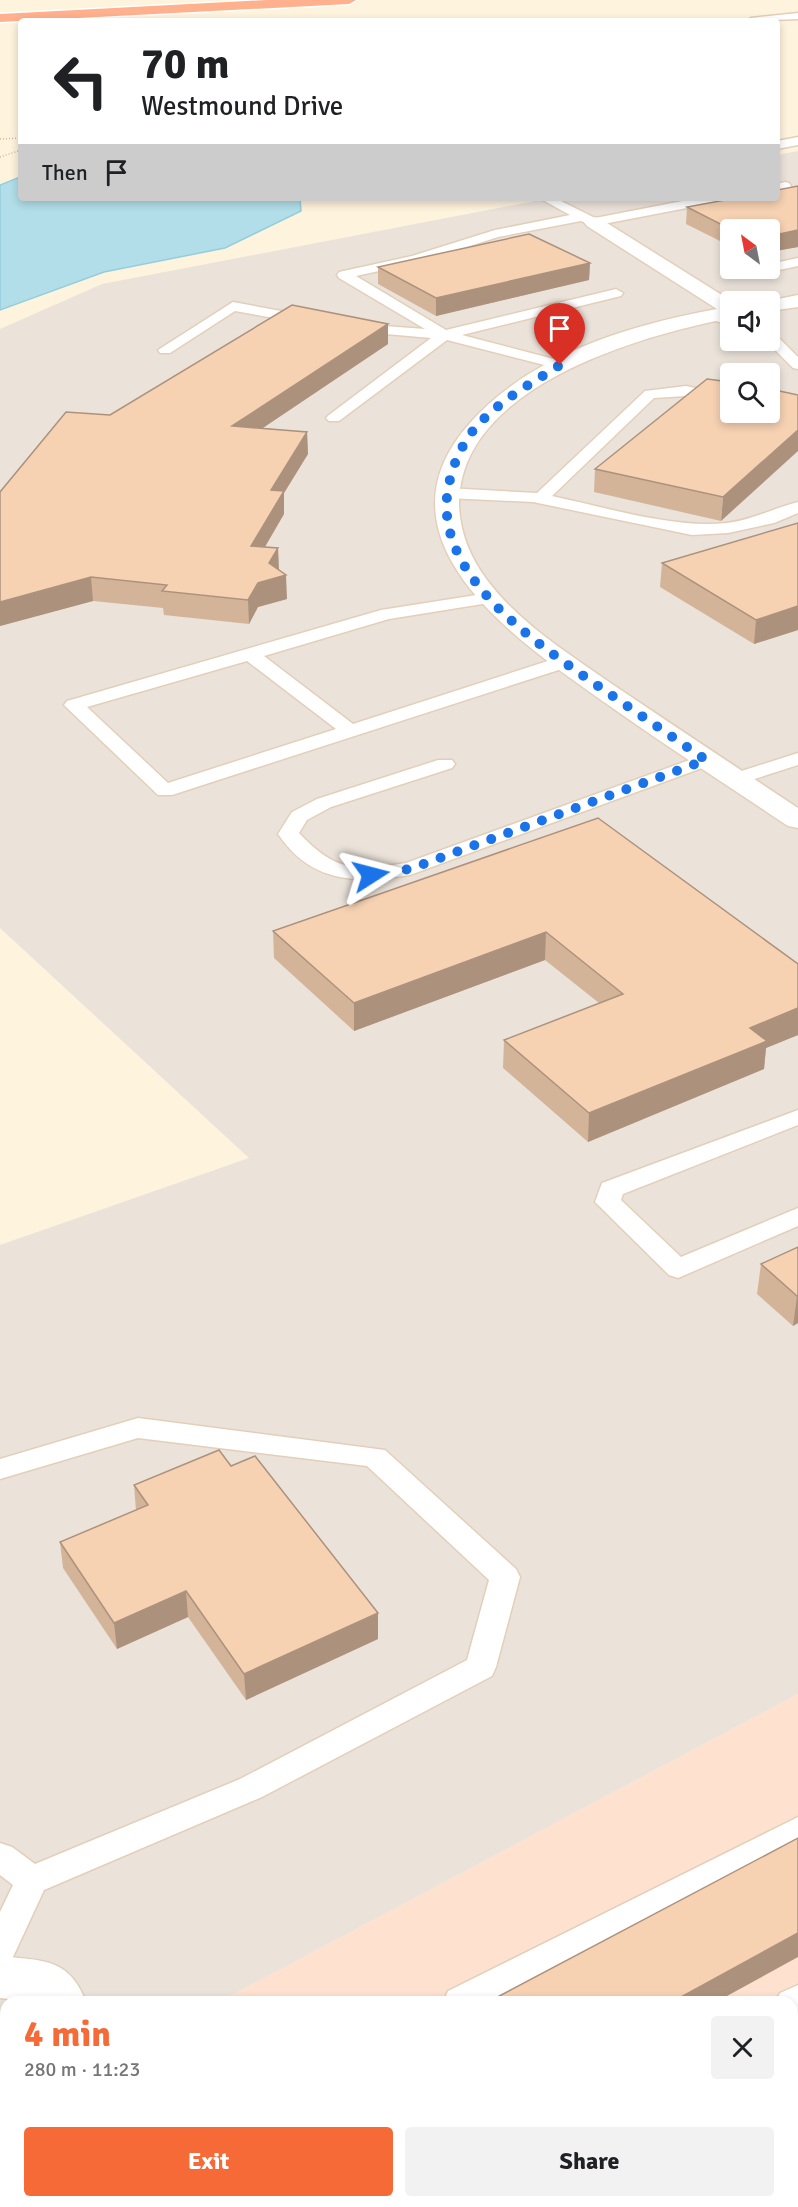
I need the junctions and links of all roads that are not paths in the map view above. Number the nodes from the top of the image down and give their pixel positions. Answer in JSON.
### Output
{"nodes":[{"id":1,"x":82,"y":0,"type":"edge"},
{"id":2,"x":349,"y":0,"type":"edge"},
{"id":3,"x":0,"y":4,"type":"edge"},
{"id":4,"x":798,"y":16,"type":"edge"},
{"id":5,"x":0,"y":18,"type":"edge"},
{"id":6,"x":779,"y":18,"type":"edge"},
{"id":7,"x":798,"y":141,"type":"edge"},
{"id":8,"x":780,"y":145,"type":"edge"},
{"id":9,"x":551,"y":201,"type":"edge"},
{"id":10,"x":699,"y":201,"type":"edge"},
{"id":11,"x":588,"y":219,"type":"junction"},
{"id":12,"x":798,"y":262,"type":"edge"},
{"id":13,"x":780,"y":266,"type":"edge"},
{"id":14,"x":616,"y":293,"type":"dead end"},
{"id":15,"x":798,"y":301,"type":"edge"},
{"id":16,"x":780,"y":304,"type":"edge"},
{"id":17,"x":720,"y":310,"type":"edge"},
{"id":18,"x":720,"y":315,"type":"edge"},
{"id":19,"x":323,"y":322,"type":"edge"},
{"id":20,"x":346,"y":326,"type":"edge"},
{"id":21,"x":445,"y":335,"type":"junction"},
{"id":22,"x":780,"y":340,"type":"edge"},
{"id":23,"x":798,"y":341,"type":"edge"},
{"id":24,"x":780,"y":348,"type":"edge"},
{"id":25,"x":165,"y":350,"type":"dead end"},
{"id":26,"x":560,"y":365,"type":"junction"},
{"id":27,"x":798,"y":365,"type":"edge"},
{"id":28,"x":720,"y":397,"type":"edge"},
{"id":29,"x":334,"y":418,"type":"dead end"},
{"id":30,"x":447,"y":493,"type":"junction"},
{"id":31,"x":541,"y":498,"type":"junction"},
{"id":32,"x":798,"y":507,"type":"edge"},
{"id":33,"x":489,"y":598,"type":"junction"},
{"id":34,"x":250,"y":654,"type":"junction"},
{"id":35,"x":564,"y":662,"type":"junction"},
{"id":36,"x":350,"y":731,"type":"junction"},
{"id":37,"x":798,"y":759,"type":"edge"},
{"id":38,"x":706,"y":760,"type":"junction"},
{"id":39,"x":445,"y":764,"type":"dead end"},
{"id":40,"x":736,"y":779,"type":"junction"},
{"id":41,"x":798,"y":820,"type":"edge"},
{"id":42,"x":798,"y":1117,"type":"edge"},
{"id":43,"x":798,"y":1216,"type":"edge"},
{"id":44,"x":0,"y":1469,"type":"edge"},
{"id":45,"x":798,"y":1831,"type":"edge"},
{"id":46,"x":0,"y":1857,"type":"edge"},
{"id":47,"x":32,"y":1880,"type":"junction"},
{"id":48,"x":0,"y":1948,"type":"edge"},
{"id":49,"x":0,"y":1977,"type":"edge"},
{"id":50,"x":58,"y":1996,"type":"edge"},
{"id":51,"x":472,"y":1996,"type":"edge"}],
"edges":[{"from":1,"to":3,"type":"highway"},
{"from":2,"to":5,"type":"highway"},
{"from":4,"to":6,"type":"lane"},
{"from":7,"to":8,"type":"lane"},
{"from":9,"to":11,"type":"lane"},
{"from":10,"to":11,"type":"lane"},
{"from":11,"to":17,"type":"street"},
{"from":11,"to":21,"type":"lane"},
{"from":12,"to":13,"type":"lane"},
{"from":14,"to":21,"type":"lane"},
{"from":15,"to":16,"type":"street"},
{"from":18,"to":26,"type":"street"},
{"from":19,"to":25,"type":"lane"},
{"from":20,"to":21,"type":"lane"},
{"from":21,"to":26,"type":"lane"},
{"from":21,"to":29,"type":"lane"},
{"from":22,"to":23,"type":"lane"},
{"from":24,"to":27,"type":"lane"},
{"from":26,"to":30,"type":"street"},
{"from":28,"to":31,"type":"lane"},
{"from":30,"to":31,"type":"lane"},
{"from":30,"to":33,"type":"street"},
{"from":31,"to":32,"type":"lane"},
{"from":33,"to":34,"type":"lane"},
{"from":33,"to":35,"type":"street"},
{"from":34,"to":36,"type":"lane"},
{"from":34,"to":36,"type":"lane"},
{"from":35,"to":36,"type":"lane"},
{"from":35,"to":38,"type":"street"},
{"from":37,"to":40,"type":"lane"},
{"from":38,"to":39,"type":"lane"},
{"from":38,"to":40,"type":"street"},
{"from":40,"to":41,"type":"street"},
{"from":42,"to":43,"type":"lane"},
{"from":44,"to":47,"type":"lane"},
{"from":45,"to":51,"type":"lane"},
{"from":46,"to":47,"type":"lane"},
{"from":47,"to":48,"type":"lane"},
{"from":49,"to":50,"type":"street"}]}
